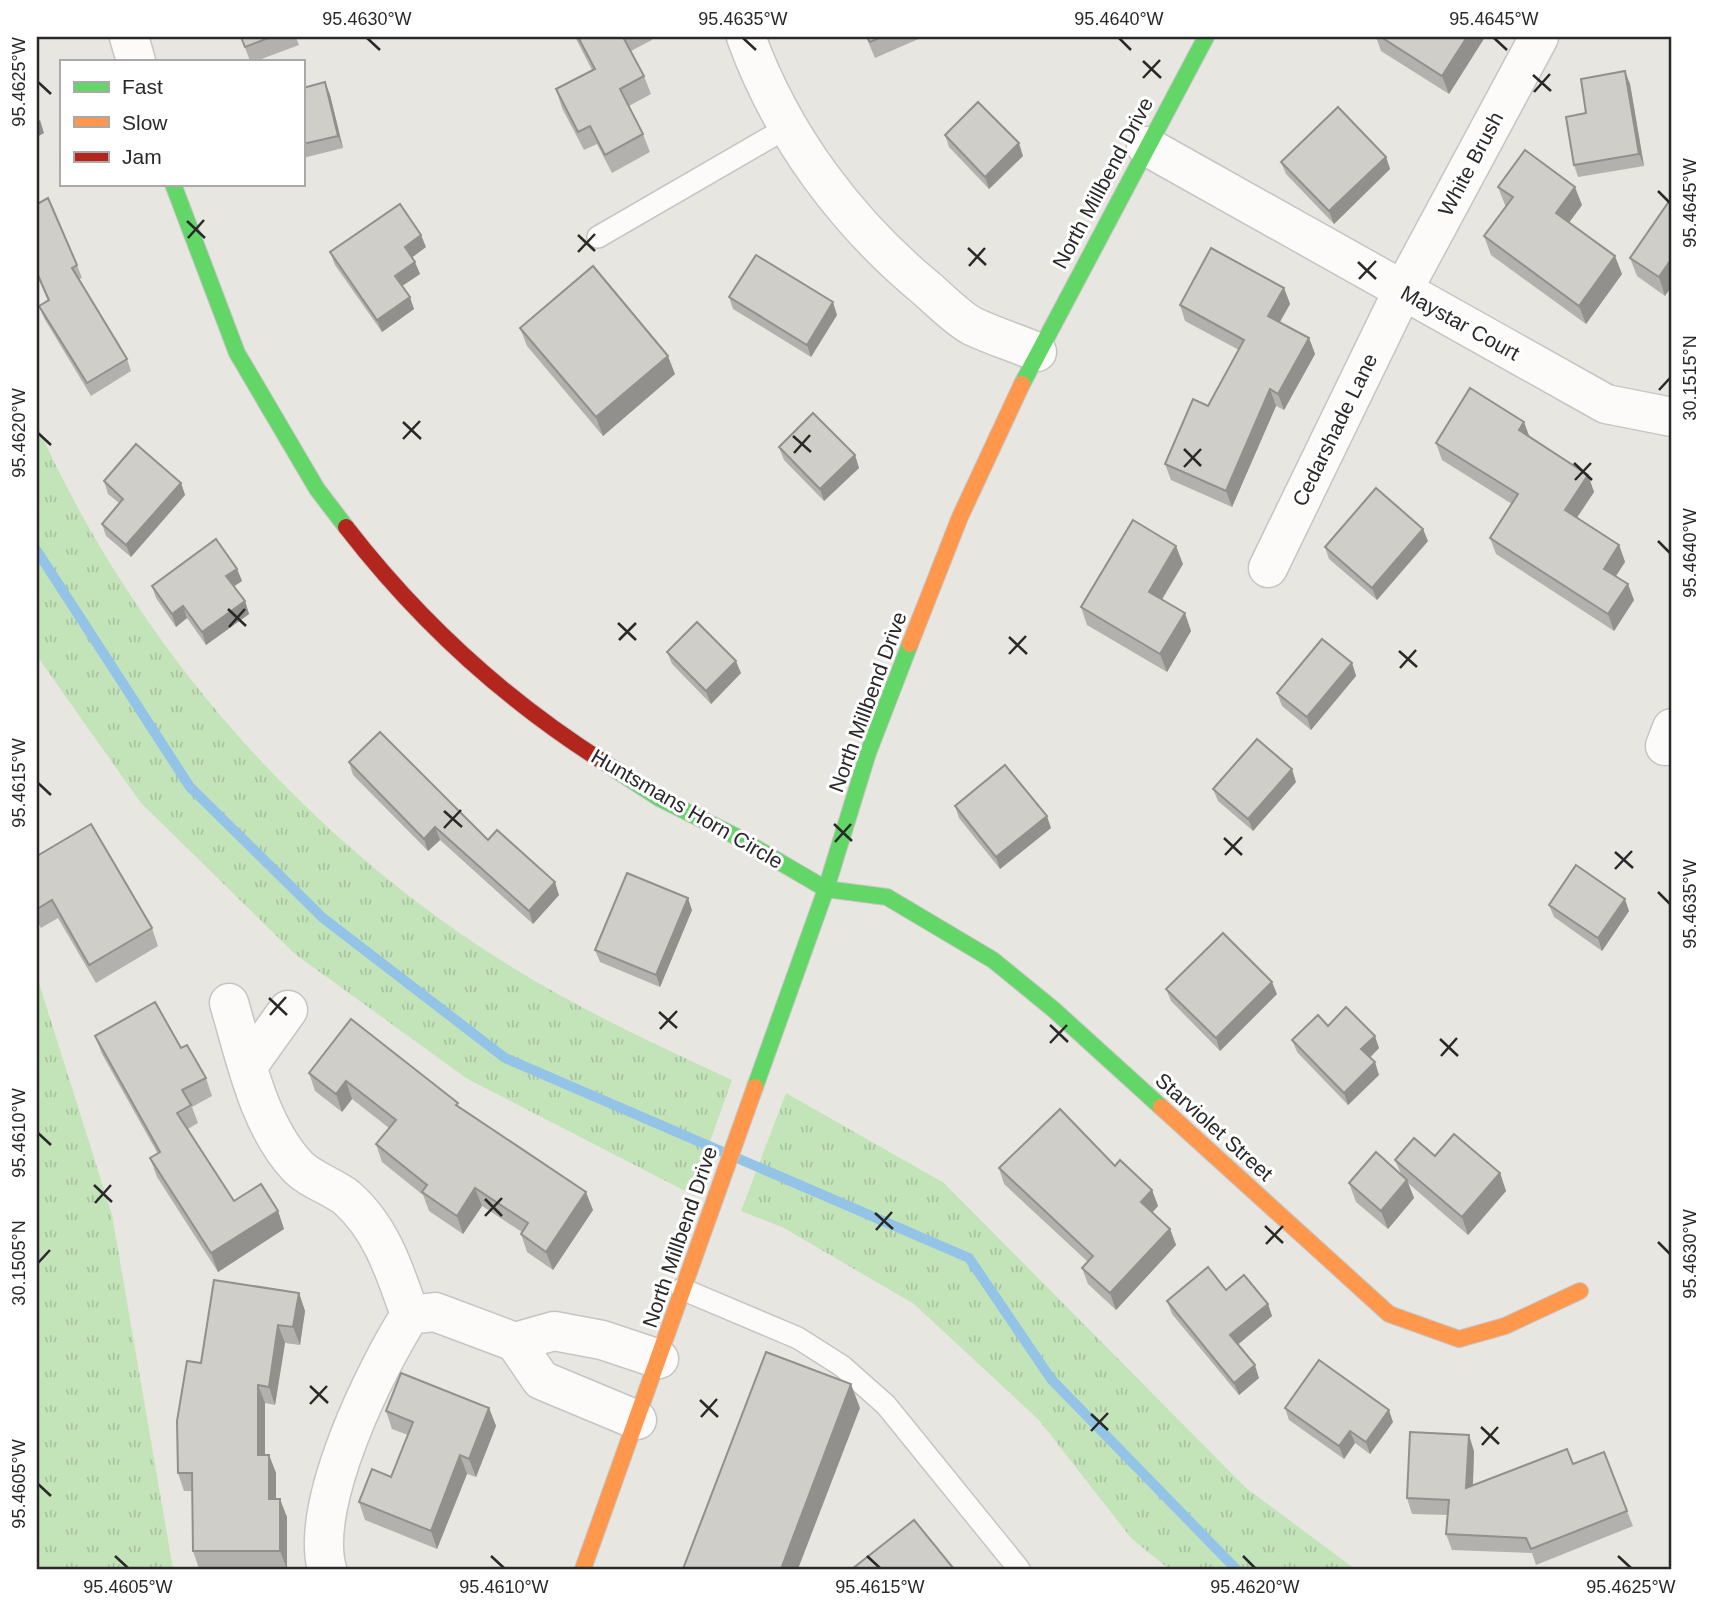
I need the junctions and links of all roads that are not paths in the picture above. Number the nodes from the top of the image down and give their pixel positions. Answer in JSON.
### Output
{"nodes":[{"id":1,"x":129,"y":37,"type":"edge"},
{"id":2,"x":746,"y":37,"type":"edge"},
{"id":3,"x":1206,"y":37,"type":"edge"},
{"id":4,"x":1539,"y":37,"type":"edge"},
{"id":5,"x":136,"y":60,"type":"edge"},
{"id":6,"x":788,"y":127,"type":"junction"},
{"id":7,"x":1146,"y":146,"type":"junction"},
{"id":8,"x":174,"y":186,"type":"edge"},
{"id":9,"x":598,"y":237,"type":"dead end"},
{"id":10,"x":1402,"y":292,"type":"junction"},
{"id":11,"x":1037,"y":352,"type":"junction"},
{"id":12,"x":1672,"y":417,"type":"edge"},
{"id":13,"x":1268,"y":568,"type":"dead end"},
{"id":14,"x":826,"y":889,"type":"junction"},
{"id":15,"x":229,"y":1003,"type":"dead end"},
{"id":16,"x":288,"y":1010,"type":"dead end"},
{"id":17,"x":248,"y":1066,"type":"junction"},
{"id":18,"x":682,"y":1289,"type":"junction"},
{"id":19,"x":1580,"y":1291,"type":"dead end"},
{"id":20,"x":410,"y":1315,"type":"junction"},
{"id":21,"x":515,"y":1342,"type":"junction"},
{"id":22,"x":659,"y":1359,"type":"junction"},
{"id":23,"x":637,"y":1420,"type":"junction"},
{"id":24,"x":327,"y":1569,"type":"edge"},
{"id":25,"x":583,"y":1569,"type":"edge"},
{"id":26,"x":1019,"y":1569,"type":"edge"}],
"edges":[{"from":1,"to":5,"type":"street"},
{"from":2,"to":6,"type":"street"},
{"from":3,"to":7,"type":"street","name":"North Millbend Drive"},
{"from":4,"to":10,"type":"street","name":"White Brush"},
{"from":6,"to":9,"type":"lane"},
{"from":6,"to":11,"type":"street"},
{"from":7,"to":10,"type":"street","name":"Maystar Court"},
{"from":7,"to":11,"type":"street","name":"North Millbend Drive"},
{"from":8,"to":14,"type":"street","name":"Huntsmans Horn Circle"},
{"from":10,"to":12,"type":"street","name":"Maystar Court"},
{"from":10,"to":13,"type":"street","name":"Cedarshade Lane"},
{"from":11,"to":14,"type":"street","name":"North Millbend Drive"},
{"from":14,"to":18,"type":"street","name":"North Millbend Drive"},
{"from":14,"to":19,"type":"street","name":"Starviolet Street"},
{"from":15,"to":17,"type":"street"},
{"from":16,"to":17,"type":"street"},
{"from":17,"to":20,"type":"street"},
{"from":18,"to":22,"type":"street","name":"North Millbend Drive"},
{"from":18,"to":26,"type":"lane"},
{"from":20,"to":21,"type":"street"},
{"from":20,"to":24,"type":"street"},
{"from":21,"to":22,"type":"street"},
{"from":21,"to":23,"type":"street"},
{"from":22,"to":23,"type":"street","name":"North Millbend Drive"},
{"from":23,"to":25,"type":"street","name":"North Millbend Drive"}]}
